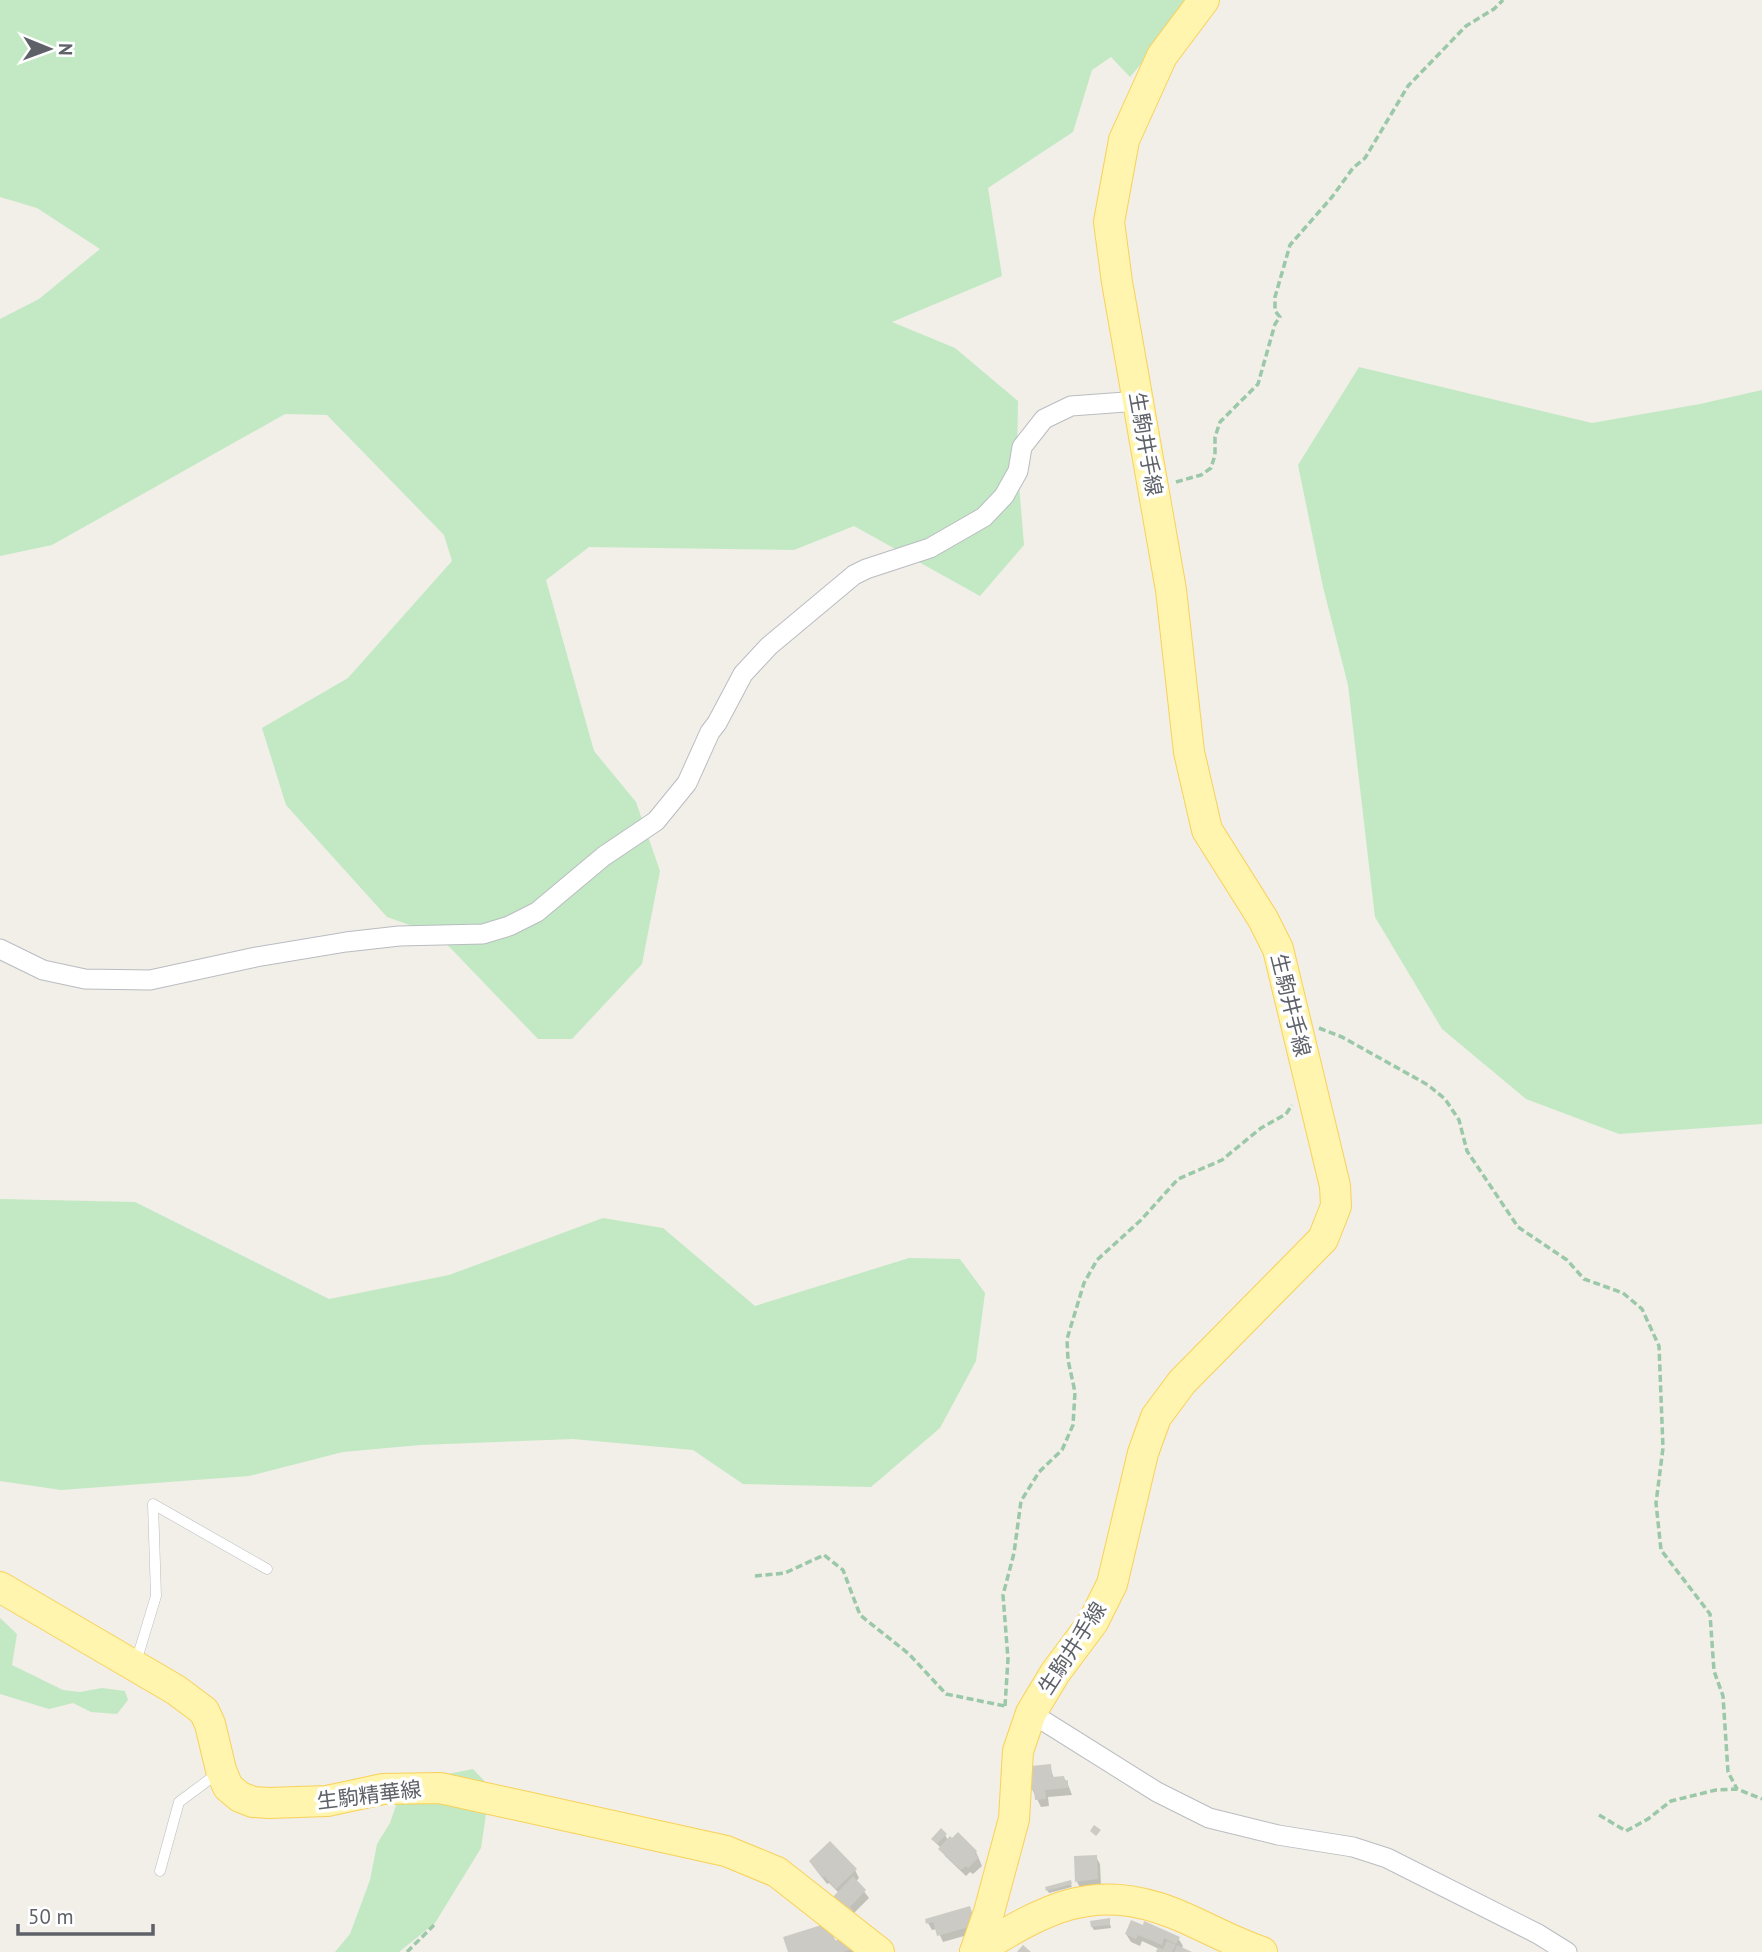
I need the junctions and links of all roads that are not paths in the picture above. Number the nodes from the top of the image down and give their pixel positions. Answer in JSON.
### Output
{"nodes":[{"id":1,"x":1204,"y":0,"type":"edge"},
{"id":2,"x":1139,"y":401,"type":"junction"},
{"id":3,"x":0,"y":949,"type":"edge"},
{"id":4,"x":267,"y":1569,"type":"dead end"},
{"id":5,"x":0,"y":1587,"type":"edge"},
{"id":6,"x":135,"y":1666,"type":"junction"},
{"id":7,"x":1031,"y":1713,"type":"junction"},
{"id":8,"x":221,"y":1770,"type":"junction"},
{"id":9,"x":160,"y":1871,"type":"dead end"},
{"id":10,"x":879,"y":1952,"type":"edge"},
{"id":11,"x":975,"y":1952,"type":"edge"},
{"id":12,"x":1262,"y":1952,"type":"edge"},
{"id":13,"x":1567,"y":1952,"type":"edge"}],
"edges":[{"from":1,"to":2,"type":"main road","name":"生駒井手線"},
{"from":2,"to":3,"type":"street"},
{"from":2,"to":7,"type":"main road","name":"生駒井手線"},
{"from":4,"to":6,"type":"lane"},
{"from":5,"to":6,"type":"main road","name":"生駒精華線"},
{"from":6,"to":8,"type":"main road","name":"生駒精華線"},
{"from":7,"to":11,"type":"main road","name":"生駒井手線"},
{"from":7,"to":13,"type":"street"},
{"from":8,"to":9,"type":"lane"},
{"from":8,"to":10,"type":"main road","name":"生駒精華線"},
{"from":11,"to":12,"type":"main road","name":"生駒井手線"}]}
